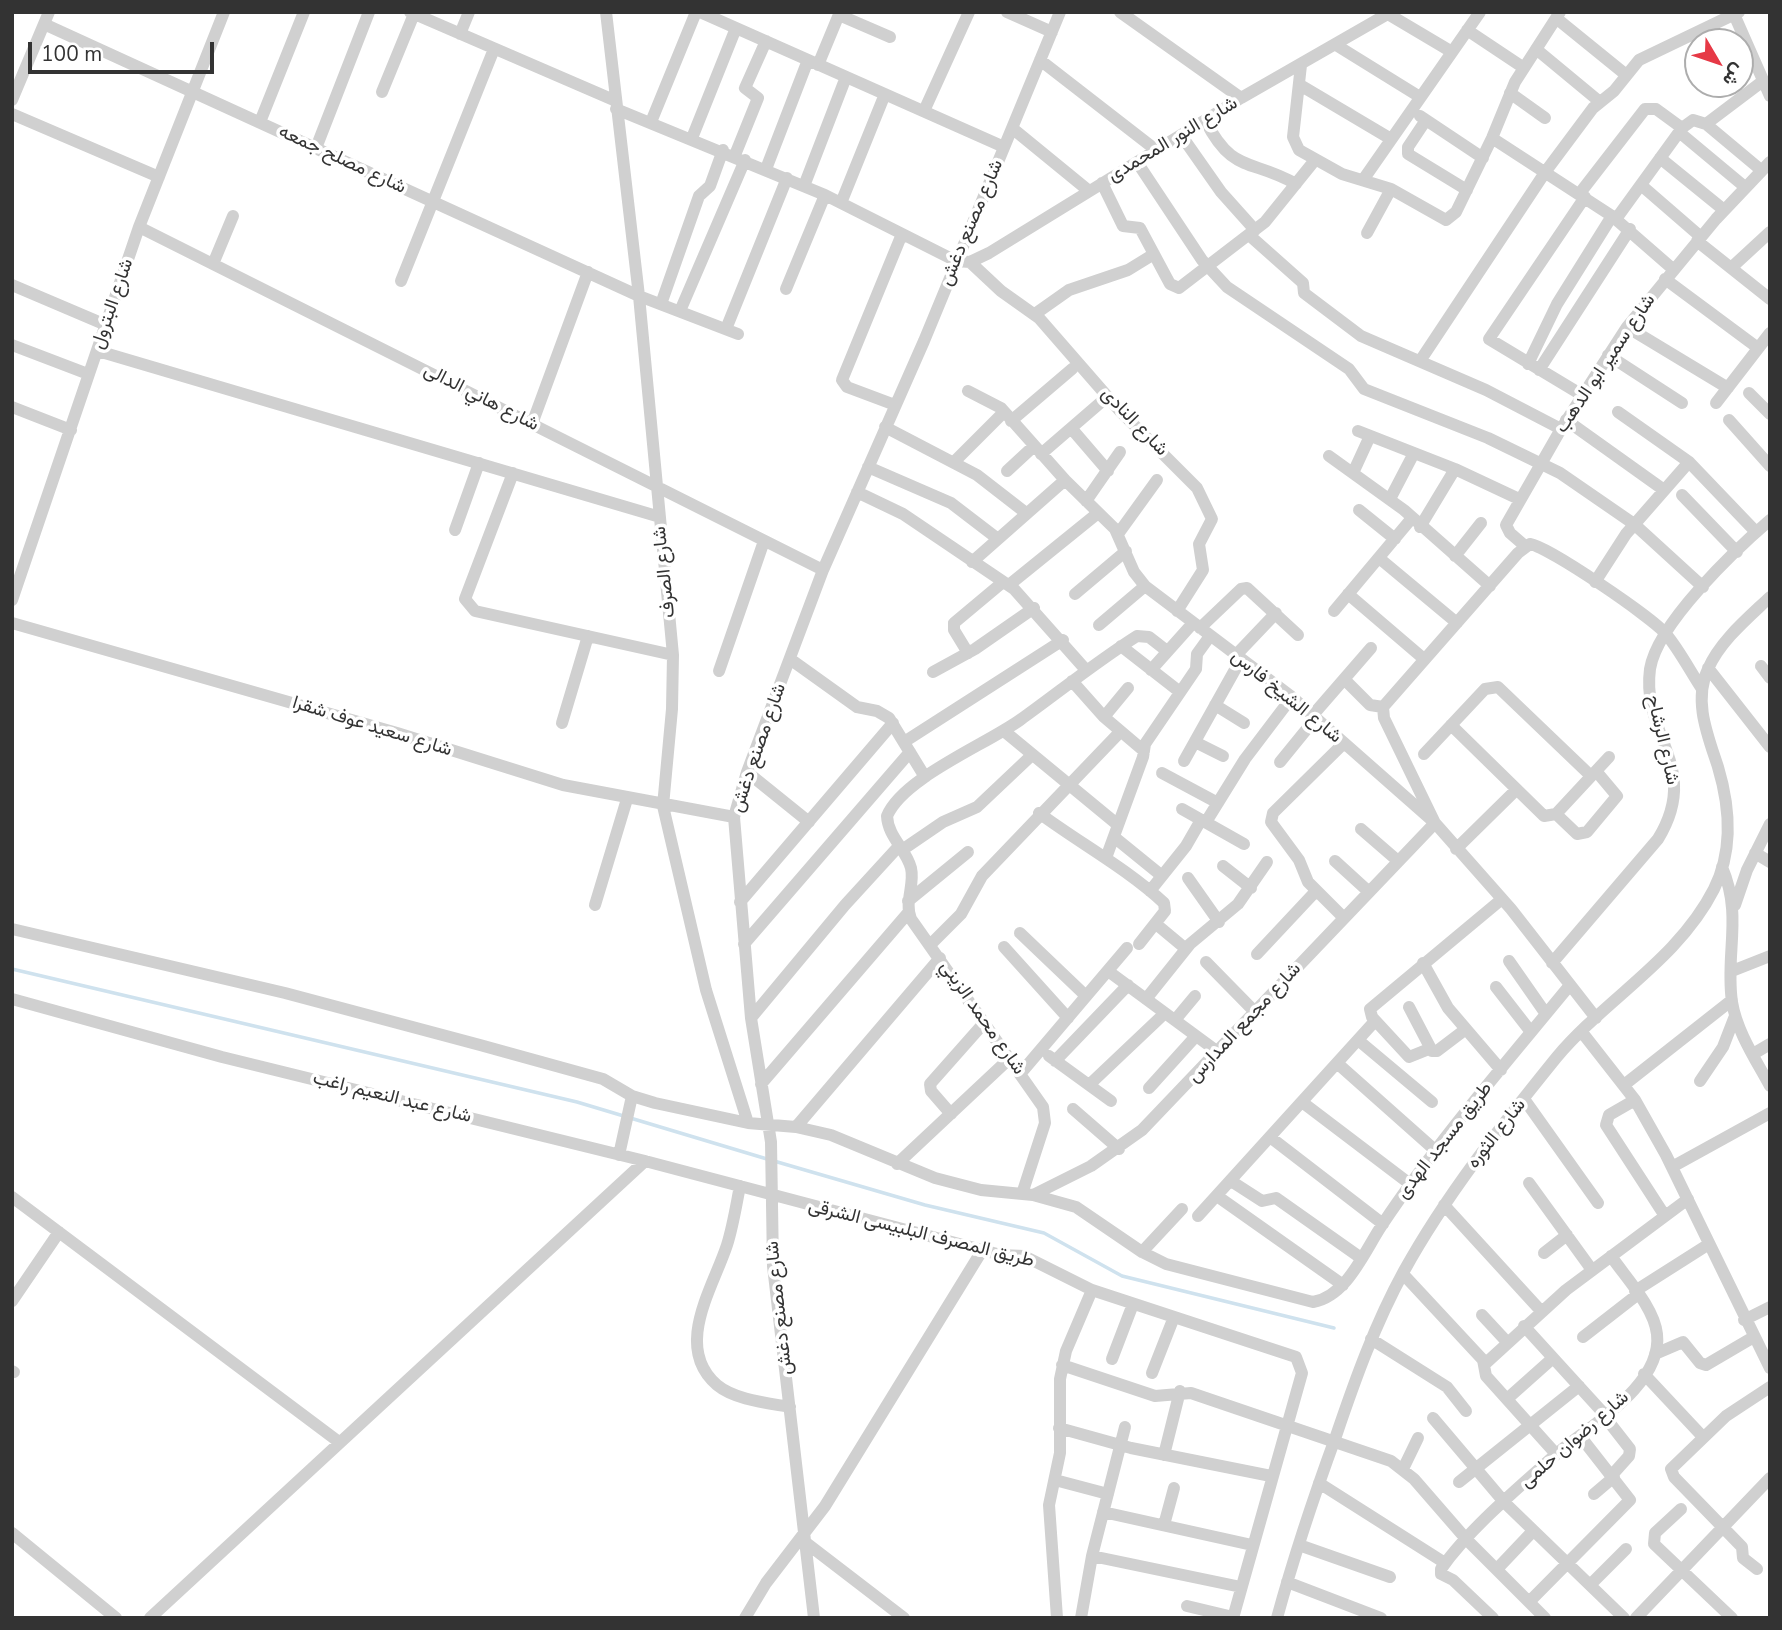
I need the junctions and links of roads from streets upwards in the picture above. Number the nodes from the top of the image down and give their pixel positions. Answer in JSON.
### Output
{"nodes":[{"id":1,"x":224,"y":12,"type":"edge"},
{"id":2,"x":304,"y":12,"type":"edge"},
{"id":3,"x":369,"y":12,"type":"edge"},
{"id":4,"x":469,"y":12,"type":"edge"},
{"id":5,"x":606,"y":12,"type":"edge"},
{"id":6,"x":698,"y":12,"type":"edge"},
{"id":7,"x":968,"y":12,"type":"edge"},
{"id":8,"x":1007,"y":12,"type":"edge"},
{"id":9,"x":1060,"y":12,"type":"edge"},
{"id":10,"x":1120,"y":12,"type":"edge"},
{"id":11,"x":1480,"y":12,"type":"edge"},
{"id":12,"x":1390,"y":13,"type":"edge"},
{"id":13,"x":1736,"y":13,"type":"edge"},
{"id":14,"x":415,"y":14,"type":"edge"},
{"id":15,"x":840,"y":14,"type":"edge"},
{"id":16,"x":1558,"y":15,"type":"edge"},
{"id":17,"x":722,"y":17,"type":"edge"},
{"id":18,"x":46,"y":18,"type":"edge"},
{"id":19,"x":736,"y":28,"type":"junction"},
{"id":20,"x":1467,"y":30,"type":"junction"},
{"id":21,"x":1052,"y":32,"type":"junction"},
{"id":22,"x":460,"y":34,"type":"junction"},
{"id":23,"x":890,"y":37,"type":"dead end"},
{"id":24,"x":766,"y":41,"type":"junction"},
{"id":25,"x":1336,"y":44,"type":"junction"},
{"id":26,"x":494,"y":49,"type":"junction"},
{"id":27,"x":1536,"y":49,"type":"junction"},
{"id":28,"x":1452,"y":52,"type":"junction"},
{"id":29,"x":1040,"y":60,"type":"junction"},
{"id":30,"x":813,"y":62,"type":"junction"},
{"id":31,"x":1301,"y":65,"type":"junction"},
{"id":32,"x":1524,"y":68,"type":"junction"},
{"id":33,"x":1625,"y":74,"type":"junction"},
{"id":34,"x":846,"y":77,"type":"junction"},
{"id":35,"x":1763,"y":81,"type":"junction"},
{"id":36,"x":1300,"y":85,"type":"junction"},
{"id":37,"x":193,"y":92,"type":"junction"},
{"id":38,"x":382,"y":92,"type":"dead end"},
{"id":39,"x":1510,"y":93,"type":"junction"},
{"id":40,"x":885,"y":94,"type":"junction"},
{"id":41,"x":1770,"y":96,"type":"edge"},
{"id":42,"x":1420,"y":97,"type":"junction"},
{"id":43,"x":1241,"y":98,"type":"junction"},
{"id":44,"x":12,"y":100,"type":"edge"},
{"id":45,"x":1600,"y":102,"type":"junction"},
{"id":46,"x":616,"y":105,"type":"junction"},
{"id":47,"x":1411,"y":110,"type":"junction"},
{"id":48,"x":924,"y":111,"type":"junction"},
{"id":49,"x":12,"y":114,"type":"edge"},
{"id":50,"x":1545,"y":118,"type":"dead end"},
{"id":51,"x":1205,"y":120,"type":"junction"},
{"id":52,"x":1426,"y":120,"type":"junction"},
{"id":53,"x":260,"y":122,"type":"junction"},
{"id":54,"x":651,"y":122,"type":"junction"},
{"id":55,"x":1706,"y":124,"type":"junction"},
{"id":56,"x":1012,"y":128,"type":"junction"},
{"id":57,"x":1680,"y":130,"type":"junction"},
{"id":58,"x":1181,"y":135,"type":"junction"},
{"id":59,"x":692,"y":138,"type":"junction"},
{"id":60,"x":1492,"y":138,"type":"junction"},
{"id":61,"x":1391,"y":139,"type":"junction"},
{"id":62,"x":1004,"y":147,"type":"junction"},
{"id":63,"x":316,"y":148,"type":"junction"},
{"id":64,"x":1156,"y":150,"type":"junction"},
{"id":65,"x":734,"y":155,"type":"junction"},
{"id":66,"x":1483,"y":158,"type":"junction"},
{"id":67,"x":1660,"y":158,"type":"junction"},
{"id":68,"x":1315,"y":160,"type":"junction"},
{"id":69,"x":1137,"y":162,"type":"junction"},
{"id":70,"x":1765,"y":166,"type":"edge"},
{"id":71,"x":766,"y":169,"type":"junction"},
{"id":72,"x":1546,"y":172,"type":"junction"},
{"id":73,"x":159,"y":177,"type":"junction"},
{"id":74,"x":787,"y":178,"type":"junction"},
{"id":75,"x":1363,"y":180,"type":"junction"},
{"id":76,"x":1102,"y":183,"type":"junction"},
{"id":77,"x":1296,"y":184,"type":"junction"},
{"id":78,"x":1641,"y":185,"type":"junction"},
{"id":79,"x":804,"y":186,"type":"junction"},
{"id":80,"x":1745,"y":187,"type":"junction"},
{"id":81,"x":1391,"y":189,"type":"junction"},
{"id":82,"x":1466,"y":190,"type":"junction"},
{"id":83,"x":1089,"y":191,"type":"junction"},
{"id":84,"x":825,"y":195,"type":"junction"},
{"id":85,"x":1582,"y":195,"type":"junction"},
{"id":86,"x":433,"y":201,"type":"junction"},
{"id":87,"x":841,"y":204,"type":"junction"},
{"id":88,"x":1724,"y":210,"type":"junction"},
{"id":89,"x":233,"y":216,"type":"dead end"},
{"id":90,"x":1614,"y":218,"type":"junction"},
{"id":91,"x":139,"y":227,"type":"junction"},
{"id":92,"x":1630,"y":229,"type":"junction"},
{"id":93,"x":1252,"y":232,"type":"junction"},
{"id":94,"x":1770,"y":232,"type":"edge"},
{"id":95,"x":1367,"y":233,"type":"dead end"},
{"id":96,"x":902,"y":234,"type":"junction"},
{"id":97,"x":1699,"y":239,"type":"junction"},
{"id":98,"x":1154,"y":254,"type":"junction"},
{"id":99,"x":956,"y":261,"type":"junction"},
{"id":100,"x":970,"y":262,"type":"junction"},
{"id":101,"x":213,"y":264,"type":"junction"},
{"id":102,"x":1208,"y":267,"type":"junction"},
{"id":103,"x":1731,"y":268,"type":"junction"},
{"id":104,"x":588,"y":272,"type":"junction"},
{"id":105,"x":1670,"y":275,"type":"junction"},
{"id":106,"x":401,"y":281,"type":"dead end"},
{"id":107,"x":12,"y":285,"type":"edge"},
{"id":108,"x":786,"y":289,"type":"dead end"},
{"id":109,"x":639,"y":296,"type":"junction"},
{"id":110,"x":1769,"y":297,"type":"edge"},
{"id":111,"x":661,"y":304,"type":"junction"},
{"id":112,"x":680,"y":312,"type":"junction"},
{"id":113,"x":1035,"y":314,"type":"junction"},
{"id":114,"x":106,"y":325,"type":"junction"},
{"id":115,"x":1628,"y":327,"type":"junction"},
{"id":116,"x":1770,"y":333,"type":"edge"},
{"id":117,"x":12,"y":345,"type":"edge"},
{"id":118,"x":1759,"y":348,"type":"junction"},
{"id":119,"x":98,"y":351,"type":"junction"},
{"id":120,"x":1608,"y":355,"type":"junction"},
{"id":121,"x":1420,"y":361,"type":"junction"},
{"id":122,"x":1534,"y":367,"type":"junction"},
{"id":123,"x":1072,"y":369,"type":"dead end"},
{"id":124,"x":88,"y":374,"type":"junction"},
{"id":125,"x":1728,"y":388,"type":"junction"},
{"id":126,"x":968,"y":391,"type":"dead end"},
{"id":127,"x":1749,"y":393,"type":"dead end"},
{"id":128,"x":1582,"y":396,"type":"junction"},
{"id":129,"x":1107,"y":397,"type":"junction"},
{"id":130,"x":1682,"y":403,"type":"dead end"},
{"id":131,"x":1716,"y":403,"type":"dead end"},
{"id":132,"x":895,"y":405,"type":"junction"},
{"id":133,"x":12,"y":407,"type":"edge"},
{"id":134,"x":1618,"y":412,"type":"dead end"},
{"id":135,"x":1770,"y":414,"type":"edge"},
{"id":136,"x":1008,"y":416,"type":"junction"},
{"id":137,"x":1729,"y":420,"type":"dead end"},
{"id":138,"x":532,"y":424,"type":"junction"},
{"id":139,"x":1564,"y":424,"type":"junction"},
{"id":140,"x":885,"y":427,"type":"junction"},
{"id":141,"x":1071,"y":428,"type":"junction"},
{"id":142,"x":71,"y":430,"type":"junction"},
{"id":143,"x":1037,"y":450,"type":"junction"},
{"id":144,"x":1121,"y":452,"type":"dead end"},
{"id":145,"x":1414,"y":453,"type":"junction"},
{"id":146,"x":1329,"y":456,"type":"dead end"},
{"id":147,"x":954,"y":462,"type":"junction"},
{"id":148,"x":1689,"y":462,"type":"junction"},
{"id":149,"x":479,"y":463,"type":"junction"},
{"id":150,"x":1541,"y":463,"type":"junction"},
{"id":151,"x":1770,"y":466,"type":"edge"},
{"id":152,"x":868,"y":467,"type":"junction"},
{"id":153,"x":1455,"y":469,"type":"junction"},
{"id":154,"x":1007,"y":471,"type":"dead end"},
{"id":155,"x":1108,"y":471,"type":"junction"},
{"id":156,"x":513,"y":473,"type":"junction"},
{"id":157,"x":1353,"y":473,"type":"junction"},
{"id":158,"x":1065,"y":480,"type":"junction"},
{"id":159,"x":1157,"y":480,"type":"dead end"},
{"id":160,"x":657,"y":486,"type":"junction"},
{"id":161,"x":1664,"y":490,"type":"junction"},
{"id":162,"x":857,"y":492,"type":"junction"},
{"id":163,"x":1682,"y":495,"type":"dead end"},
{"id":164,"x":1390,"y":499,"type":"junction"},
{"id":165,"x":1519,"y":499,"type":"junction"},
{"id":166,"x":1086,"y":501,"type":"junction"},
{"id":167,"x":1359,"y":510,"type":"dead end"},
{"id":168,"x":1026,"y":513,"type":"junction"},
{"id":169,"x":1098,"y":513,"type":"junction"},
{"id":170,"x":660,"y":517,"type":"junction"},
{"id":171,"x":1770,"y":520,"type":"edge"},
{"id":172,"x":1416,"y":523,"type":"junction"},
{"id":173,"x":1481,"y":523,"type":"dead end"},
{"id":174,"x":1634,"y":524,"type":"junction"},
{"id":175,"x":455,"y":530,"type":"dead end"},
{"id":176,"x":1756,"y":531,"type":"junction"},
{"id":177,"x":1118,"y":534,"type":"junction"},
{"id":178,"x":998,"y":539,"type":"junction"},
{"id":179,"x":1395,"y":539,"type":"junction"},
{"id":180,"x":764,"y":541,"type":"junction"},
{"id":181,"x":1525,"y":546,"type":"junction"},
{"id":182,"x":1126,"y":551,"type":"junction"},
{"id":183,"x":1737,"y":552,"type":"junction"},
{"id":184,"x":1455,"y":556,"type":"junction"},
{"id":185,"x":1380,"y":558,"type":"junction"},
{"id":186,"x":972,"y":562,"type":"junction"},
{"id":187,"x":822,"y":570,"type":"junction"},
{"id":188,"x":1595,"y":582,"type":"junction"},
{"id":189,"x":1006,"y":584,"type":"junction"},
{"id":190,"x":1145,"y":586,"type":"junction"},
{"id":191,"x":1490,"y":586,"type":"junction"},
{"id":192,"x":1703,"y":587,"type":"junction"},
{"id":193,"x":1075,"y":594,"type":"dead end"},
{"id":194,"x":1348,"y":594,"type":"junction"},
{"id":195,"x":12,"y":600,"type":"edge"},
{"id":196,"x":1768,"y":604,"type":"edge"},
{"id":197,"x":1034,"y":608,"type":"junction"},
{"id":198,"x":1177,"y":611,"type":"junction"},
{"id":199,"x":1334,"y":611,"type":"dead end"},
{"id":200,"x":1276,"y":613,"type":"junction"},
{"id":201,"x":12,"y":623,"type":"edge"},
{"id":202,"x":1457,"y":623,"type":"junction"},
{"id":203,"x":1099,"y":625,"type":"dead end"},
{"id":204,"x":1201,"y":629,"type":"junction"},
{"id":205,"x":1665,"y":632,"type":"junction"},
{"id":206,"x":1298,"y":635,"type":"dead end"},
{"id":207,"x":588,"y":636,"type":"junction"},
{"id":208,"x":1063,"y":640,"type":"junction"},
{"id":209,"x":1121,"y":646,"type":"junction"},
{"id":210,"x":1371,"y":648,"type":"dead end"},
{"id":211,"x":1167,"y":651,"type":"junction"},
{"id":212,"x":968,"y":653,"type":"junction"},
{"id":213,"x":673,"y":655,"type":"junction"},
{"id":214,"x":1238,"y":657,"type":"junction"},
{"id":215,"x":790,"y":659,"type":"junction"},
{"id":216,"x":1424,"y":659,"type":"junction"},
{"id":217,"x":1761,"y":666,"type":"dead end"},
{"id":218,"x":1708,"y":668,"type":"junction"},
{"id":219,"x":1086,"y":670,"type":"junction"},
{"id":220,"x":1150,"y":670,"type":"junction"},
{"id":221,"x":719,"y":671,"type":"dead end"},
{"id":222,"x":933,"y":672,"type":"dead end"},
{"id":223,"x":1770,"y":678,"type":"edge"},
{"id":224,"x":1344,"y":679,"type":"junction"},
{"id":225,"x":1072,"y":681,"type":"junction"},
{"id":226,"x":1128,"y":688,"type":"dead end"},
{"id":227,"x":1702,"y":689,"type":"junction"},
{"id":228,"x":1180,"y":692,"type":"junction"},
{"id":229,"x":1292,"y":698,"type":"junction"},
{"id":230,"x":1215,"y":705,"type":"junction"},
{"id":231,"x":1383,"y":707,"type":"junction"},
{"id":232,"x":1104,"y":717,"type":"junction"},
{"id":233,"x":1314,"y":717,"type":"junction"},
{"id":234,"x":562,"y":723,"type":"dead end"},
{"id":235,"x":893,"y":723,"type":"junction"},
{"id":236,"x":1244,"y":723,"type":"dead end"},
{"id":237,"x":1451,"y":725,"type":"junction"},
{"id":238,"x":1004,"y":731,"type":"junction"},
{"id":239,"x":1120,"y":732,"type":"junction"},
{"id":240,"x":1195,"y":742,"type":"junction"},
{"id":241,"x":1343,"y":744,"type":"junction"},
{"id":242,"x":907,"y":747,"type":"junction"},
{"id":243,"x":1770,"y":747,"type":"edge"},
{"id":244,"x":1143,"y":751,"type":"junction"},
{"id":245,"x":1423,"y":754,"type":"dead end"},
{"id":246,"x":1032,"y":755,"type":"junction"},
{"id":247,"x":1223,"y":756,"type":"dead end"},
{"id":248,"x":1609,"y":757,"type":"dead end"},
{"id":249,"x":1184,"y":761,"type":"dead end"},
{"id":250,"x":1280,"y":762,"type":"dead end"},
{"id":251,"x":747,"y":772,"type":"junction"},
{"id":252,"x":1162,"y":773,"type":"dead end"},
{"id":253,"x":1594,"y":773,"type":"junction"},
{"id":254,"x":925,"y":777,"type":"junction"},
{"id":255,"x":1066,"y":785,"type":"junction"},
{"id":256,"x":1516,"y":790,"type":"junction"},
{"id":257,"x":627,"y":799,"type":"junction"},
{"id":258,"x":1218,"y":803,"type":"junction"},
{"id":259,"x":663,"y":806,"type":"junction"},
{"id":260,"x":1182,"y":809,"type":"dead end"},
{"id":261,"x":1039,"y":813,"type":"junction"},
{"id":262,"x":1556,"y":814,"type":"junction"},
{"id":263,"x":734,"y":817,"type":"junction"},
{"id":264,"x":1204,"y":821,"type":"junction"},
{"id":265,"x":808,"y":822,"type":"junction"},
{"id":266,"x":1435,"y":823,"type":"junction"},
{"id":267,"x":1770,"y":824,"type":"edge"},
{"id":268,"x":1361,"y":829,"type":"dead end"},
{"id":269,"x":1116,"y":831,"type":"junction"},
{"id":270,"x":1244,"y":844,"type":"dead end"},
{"id":271,"x":900,"y":848,"type":"junction"},
{"id":272,"x":1456,"y":849,"type":"junction"},
{"id":273,"x":968,"y":852,"type":"dead end"},
{"id":274,"x":1755,"y":853,"type":"junction"},
{"id":275,"x":1106,"y":858,"type":"junction"},
{"id":276,"x":1335,"y":861,"type":"dead end"},
{"id":277,"x":1398,"y":861,"type":"junction"},
{"id":278,"x":1267,"y":862,"type":"dead end"},
{"id":279,"x":1770,"y":862,"type":"edge"},
{"id":280,"x":1223,"y":866,"type":"dead end"},
{"id":281,"x":1722,"y":867,"type":"junction"},
{"id":282,"x":1162,"y":876,"type":"junction"},
{"id":283,"x":1188,"y":877,"type":"dead end"},
{"id":284,"x":1251,"y":888,"type":"junction"},
{"id":285,"x":1150,"y":891,"type":"junction"},
{"id":286,"x":1317,"y":891,"type":"junction"},
{"id":287,"x":1369,"y":892,"type":"junction"},
{"id":288,"x":1502,"y":899,"type":"junction"},
{"id":289,"x":740,"y":902,"type":"junction"},
{"id":290,"x":595,"y":905,"type":"dead end"},
{"id":291,"x":908,"y":907,"type":"junction"},
{"id":292,"x":1734,"y":909,"type":"junction"},
{"id":293,"x":1344,"y":918,"type":"junction"},
{"id":294,"x":1219,"y":922,"type":"junction"},
{"id":295,"x":1156,"y":923,"type":"junction"},
{"id":296,"x":12,"y":929,"type":"edge"},
{"id":297,"x":1020,"y":933,"type":"dead end"},
{"id":298,"x":744,"y":944,"type":"junction"},
{"id":299,"x":930,"y":945,"type":"junction"},
{"id":300,"x":1004,"y":947,"type":"dead end"},
{"id":301,"x":1186,"y":949,"type":"junction"},
{"id":302,"x":1257,"y":954,"type":"dead end"},
{"id":303,"x":1770,"y":956,"type":"edge"},
{"id":304,"x":940,"y":958,"type":"junction"},
{"id":305,"x":1509,"y":961,"type":"dead end"},
{"id":306,"x":1206,"y":962,"type":"dead end"},
{"id":307,"x":1423,"y":963,"type":"junction"},
{"id":308,"x":1552,"y":963,"type":"junction"},
{"id":309,"x":1108,"y":971,"type":"junction"},
{"id":310,"x":1732,"y":971,"type":"junction"},
{"id":311,"x":1128,"y":985,"type":"junction"},
{"id":312,"x":1570,"y":985,"type":"junction"},
{"id":313,"x":1496,"y":987,"type":"dead end"},
{"id":314,"x":1086,"y":996,"type":"junction"},
{"id":315,"x":1195,"y":996,"type":"dead end"},
{"id":316,"x":12,"y":999,"type":"edge"},
{"id":317,"x":1146,"y":999,"type":"junction"},
{"id":318,"x":1732,"y":1000,"type":"junction"},
{"id":319,"x":1409,"y":1007,"type":"dead end"},
{"id":320,"x":1255,"y":1012,"type":"junction"},
{"id":321,"x":1546,"y":1014,"type":"junction"},
{"id":322,"x":1372,"y":1016,"type":"junction"},
{"id":323,"x":1735,"y":1016,"type":"junction"},
{"id":324,"x":751,"y":1017,"type":"junction"},
{"id":325,"x":1170,"y":1017,"type":"junction"},
{"id":326,"x":1068,"y":1018,"type":"junction"},
{"id":327,"x":1596,"y":1018,"type":"junction"},
{"id":328,"x":984,"y":1023,"type":"junction"},
{"id":329,"x":1466,"y":1029,"type":"junction"},
{"id":330,"x":1581,"y":1031,"type":"junction"},
{"id":331,"x":1531,"y":1032,"type":"junction"},
{"id":332,"x":1196,"y":1036,"type":"junction"},
{"id":333,"x":1359,"y":1040,"type":"junction"},
{"id":334,"x":1770,"y":1044,"type":"edge"},
{"id":335,"x":1429,"y":1049,"type":"junction"},
{"id":336,"x":1040,"y":1050,"type":"junction"},
{"id":337,"x":1218,"y":1052,"type":"junction"},
{"id":338,"x":1753,"y":1054,"type":"junction"},
{"id":339,"x":1009,"y":1059,"type":"junction"},
{"id":340,"x":1055,"y":1061,"type":"junction"},
{"id":341,"x":1338,"y":1063,"type":"junction"},
{"id":342,"x":1501,"y":1070,"type":"junction"},
{"id":343,"x":1020,"y":1074,"type":"junction"},
{"id":344,"x":1700,"y":1082,"type":"dead end"},
{"id":345,"x":761,"y":1084,"type":"junction"},
{"id":346,"x":1089,"y":1085,"type":"junction"},
{"id":347,"x":1624,"y":1085,"type":"junction"},
{"id":348,"x":1770,"y":1086,"type":"edge"},
{"id":349,"x":1149,"y":1088,"type":"dead end"},
{"id":350,"x":632,"y":1096,"type":"junction"},
{"id":351,"x":1524,"y":1099,"type":"junction"},
{"id":352,"x":1635,"y":1100,"type":"junction"},
{"id":353,"x":1111,"y":1101,"type":"dead end"},
{"id":354,"x":1302,"y":1102,"type":"junction"},
{"id":355,"x":1432,"y":1102,"type":"dead end"},
{"id":356,"x":1073,"y":1110,"type":"dead end"},
{"id":357,"x":1770,"y":1113,"type":"edge"},
{"id":358,"x":950,"y":1114,"type":"junction"},
{"id":359,"x":748,"y":1123,"type":"junction"},
{"id":360,"x":769,"y":1127,"type":"junction"},
{"id":361,"x":796,"y":1127,"type":"junction"},
{"id":362,"x":1270,"y":1137,"type":"junction"},
{"id":363,"x":1119,"y":1149,"type":"junction"},
{"id":364,"x":1436,"y":1151,"type":"junction"},
{"id":365,"x":619,"y":1155,"type":"junction"},
{"id":366,"x":645,"y":1161,"type":"junction"},
{"id":367,"x":897,"y":1164,"type":"junction"},
{"id":368,"x":1672,"y":1167,"type":"junction"},
{"id":369,"x":1231,"y":1181,"type":"junction"},
{"id":370,"x":1529,"y":1183,"type":"dead end"},
{"id":371,"x":1410,"y":1184,"type":"junction"},
{"id":372,"x":740,"y":1186,"type":"junction"},
{"id":373,"x":1027,"y":1195,"type":"junction"},
{"id":374,"x":1217,"y":1196,"type":"junction"},
{"id":375,"x":772,"y":1197,"type":"junction"},
{"id":376,"x":13,"y":1199,"type":"edge"},
{"id":377,"x":1688,"y":1199,"type":"junction"},
{"id":378,"x":1598,"y":1203,"type":"dead end"},
{"id":379,"x":1444,"y":1205,"type":"junction"},
{"id":380,"x":1182,"y":1209,"type":"dead end"},
{"id":381,"x":1198,"y":1216,"type":"dead end"},
{"id":382,"x":1665,"y":1216,"type":"junction"},
{"id":383,"x":1383,"y":1224,"type":"junction"},
{"id":384,"x":59,"y":1231,"type":"junction"},
{"id":385,"x":1567,"y":1235,"type":"junction"},
{"id":386,"x":1709,"y":1244,"type":"junction"},
{"id":387,"x":983,"y":1249,"type":"junction"},
{"id":388,"x":1142,"y":1252,"type":"junction"},
{"id":389,"x":1544,"y":1253,"type":"dead end"},
{"id":390,"x":1611,"y":1256,"type":"junction"},
{"id":391,"x":1361,"y":1258,"type":"junction"},
{"id":392,"x":1592,"y":1270,"type":"junction"},
{"id":393,"x":1403,"y":1274,"type":"junction"},
{"id":394,"x":1342,"y":1285,"type":"junction"},
{"id":395,"x":1092,"y":1290,"type":"junction"},
{"id":396,"x":1636,"y":1293,"type":"junction"},
{"id":397,"x":12,"y":1301,"type":"edge"},
{"id":398,"x":1133,"y":1304,"type":"junction"},
{"id":399,"x":1770,"y":1307,"type":"edge"},
{"id":400,"x":1541,"y":1311,"type":"junction"},
{"id":401,"x":1482,"y":1315,"type":"dead end"},
{"id":402,"x":1174,"y":1317,"type":"junction"},
{"id":403,"x":1744,"y":1320,"type":"junction"},
{"id":404,"x":1524,"y":1326,"type":"junction"},
{"id":405,"x":1583,"y":1337,"type":"dead end"},
{"id":406,"x":1752,"y":1338,"type":"junction"},
{"id":407,"x":1371,"y":1339,"type":"junction"},
{"id":408,"x":1507,"y":1342,"type":"junction"},
{"id":409,"x":1655,"y":1354,"type":"junction"},
{"id":410,"x":1553,"y":1358,"type":"junction"},
{"id":411,"x":1112,"y":1359,"type":"dead end"},
{"id":412,"x":1486,"y":1363,"type":"junction"},
{"id":413,"x":1062,"y":1365,"type":"junction"},
{"id":414,"x":1770,"y":1368,"type":"edge"},
{"id":415,"x":1152,"y":1373,"type":"dead end"},
{"id":416,"x":1644,"y":1374,"type":"junction"},
{"id":417,"x":1579,"y":1386,"type":"junction"},
{"id":418,"x":1770,"y":1387,"type":"edge"},
{"id":419,"x":1180,"y":1391,"type":"junction"},
{"id":420,"x":1507,"y":1399,"type":"junction"},
{"id":421,"x":790,"y":1407,"type":"junction"},
{"id":422,"x":1466,"y":1411,"type":"dead end"},
{"id":423,"x":1605,"y":1417,"type":"junction"},
{"id":424,"x":1433,"y":1418,"type":"dead end"},
{"id":425,"x":1530,"y":1425,"type":"junction"},
{"id":426,"x":1125,"y":1427,"type":"dead end"},
{"id":427,"x":1290,"y":1427,"type":"junction"},
{"id":428,"x":1059,"y":1428,"type":"junction"},
{"id":429,"x":1580,"y":1436,"type":"junction"},
{"id":430,"x":1703,"y":1437,"type":"junction"},
{"id":431,"x":1418,"y":1438,"type":"dead end"},
{"id":432,"x":1334,"y":1441,"type":"junction"},
{"id":433,"x":339,"y":1442,"type":"junction"},
{"id":434,"x":1120,"y":1446,"type":"junction"},
{"id":435,"x":1556,"y":1454,"type":"junction"},
{"id":436,"x":1164,"y":1455,"type":"junction"},
{"id":437,"x":1476,"y":1468,"type":"junction"},
{"id":438,"x":1404,"y":1469,"type":"junction"},
{"id":439,"x":1271,"y":1476,"type":"junction"},
{"id":440,"x":1613,"y":1476,"type":"junction"},
{"id":441,"x":1770,"y":1478,"type":"edge"},
{"id":442,"x":1055,"y":1480,"type":"junction"},
{"id":443,"x":1319,"y":1482,"type":"junction"},
{"id":444,"x":1459,"y":1482,"type":"dead end"},
{"id":445,"x":1174,"y":1488,"type":"dead end"},
{"id":446,"x":1108,"y":1494,"type":"junction"},
{"id":447,"x":1594,"y":1494,"type":"dead end"},
{"id":448,"x":1505,"y":1503,"type":"junction"},
{"id":449,"x":1681,"y":1509,"type":"dead end"},
{"id":450,"x":1103,"y":1512,"type":"junction"},
{"id":451,"x":1164,"y":1525,"type":"junction"},
{"id":452,"x":1724,"y":1528,"type":"junction"},
{"id":453,"x":1533,"y":1531,"type":"junction"},
{"id":454,"x":12,"y":1533,"type":"edge"},
{"id":455,"x":804,"y":1538,"type":"junction"},
{"id":456,"x":1467,"y":1540,"type":"junction"},
{"id":457,"x":1252,"y":1545,"type":"junction"},
{"id":458,"x":1299,"y":1545,"type":"junction"},
{"id":459,"x":1626,"y":1549,"type":"dead end"},
{"id":460,"x":1092,"y":1556,"type":"junction"},
{"id":461,"x":1567,"y":1563,"type":"junction"},
{"id":462,"x":1442,"y":1567,"type":"junction"},
{"id":463,"x":1497,"y":1569,"type":"junction"},
{"id":464,"x":1757,"y":1569,"type":"dead end"},
{"id":465,"x":1681,"y":1570,"type":"junction"},
{"id":466,"x":1390,"y":1577,"type":"dead end"},
{"id":467,"x":1287,"y":1582,"type":"junction"},
{"id":468,"x":1590,"y":1586,"type":"junction"},
{"id":469,"x":1241,"y":1587,"type":"junction"},
{"id":470,"x":1529,"y":1602,"type":"junction"},
{"id":471,"x":1187,"y":1606,"type":"dead end"},
{"id":472,"x":1488,"y":1616,"type":"edge"},
{"id":473,"x":1233,"y":1617,"type":"edge"},
{"id":474,"x":116,"y":1618,"type":"edge"},
{"id":475,"x":150,"y":1618,"type":"edge"},
{"id":476,"x":745,"y":1618,"type":"edge"},
{"id":477,"x":814,"y":1618,"type":"edge"},
{"id":478,"x":904,"y":1618,"type":"edge"},
{"id":479,"x":1057,"y":1618,"type":"edge"},
{"id":480,"x":1081,"y":1618,"type":"edge"},
{"id":481,"x":1277,"y":1618,"type":"edge"},
{"id":482,"x":1381,"y":1618,"type":"edge"},
{"id":483,"x":1545,"y":1618,"type":"edge"},
{"id":484,"x":1624,"y":1618,"type":"edge"},
{"id":485,"x":1636,"y":1618,"type":"edge"},
{"id":486,"x":1732,"y":1618,"type":"edge"}],
"edges":[{"from":1,"to":37,"type":"street","name":"شارع البترول"},
{"from":2,"to":53,"type":"street"},
{"from":3,"to":63,"type":"street"},
{"from":4,"to":22,"type":"street"},
{"from":5,"to":46,"type":"street","name":"شارع الصرف"},
{"from":6,"to":17,"type":"street"},
{"from":6,"to":54,"type":"street"},
{"from":7,"to":48,"type":"street"},
{"from":8,"to":21,"type":"street"},
{"from":9,"to":21,"type":"street","name":"شارع مصنع دغش"},
{"from":10,"to":43,"type":"street"},
{"from":11,"to":20,"type":"street"},
{"from":12,"to":25,"type":"street","name":"شارع النور المحمدى"},
{"from":12,"to":28,"type":"street"},
{"from":13,"to":33,"type":"street"},
{"from":13,"to":35,"type":"street"},
{"from":14,"to":22,"type":"street"},
{"from":14,"to":38,"type":"street"},
{"from":15,"to":23,"type":"street"},
{"from":15,"to":30,"type":"street"},
{"from":16,"to":27,"type":"street"},
{"from":16,"to":33,"type":"street"},
{"from":17,"to":19,"type":"street"},
{"from":18,"to":37,"type":"street","name":"شارع مصلح جمعه"},
{"from":18,"to":44,"type":"street"},
{"from":19,"to":24,"type":"street"},
{"from":19,"to":59,"type":"street"},
{"from":20,"to":28,"type":"street"},
{"from":20,"to":32,"type":"street"},
{"from":21,"to":29,"type":"street","name":"شارع مصنع دغش"},
{"from":22,"to":26,"type":"street"},
{"from":24,"to":30,"type":"street"},
{"from":24,"to":65,"type":"street"},
{"from":25,"to":31,"type":"street","name":"شارع النور المحمدى"},
{"from":25,"to":42,"type":"street"},
{"from":26,"to":46,"type":"street"},
{"from":26,"to":86,"type":"street"},
{"from":27,"to":32,"type":"street"},
{"from":27,"to":45,"type":"street"},
{"from":28,"to":42,"type":"street"},
{"from":29,"to":56,"type":"street","name":"شارع مصنع دغش"},
{"from":29,"to":64,"type":"street"},
{"from":30,"to":34,"type":"street"},
{"from":30,"to":71,"type":"street"},
{"from":31,"to":36,"type":"street"},
{"from":31,"to":43,"type":"street","name":"شارع النور المحمدى"},
{"from":32,"to":39,"type":"street"},
{"from":33,"to":45,"type":"street"},
{"from":34,"to":40,"type":"street"},
{"from":34,"to":79,"type":"street"},
{"from":35,"to":41,"type":"street"},
{"from":35,"to":55,"type":"street"},
{"from":36,"to":61,"type":"street"},
{"from":36,"to":68,"type":"street"},
{"from":37,"to":53,"type":"street","name":"شارع مصلح جمعه"},
{"from":37,"to":73,"type":"street","name":"شارع البترول"},
{"from":39,"to":50,"type":"street"},
{"from":39,"to":60,"type":"street"},
{"from":40,"to":48,"type":"street"},
{"from":40,"to":87,"type":"street"},
{"from":42,"to":47,"type":"street"},
{"from":43,"to":51,"type":"street","name":"شارع النور المحمدى"},
{"from":45,"to":72,"type":"street"},
{"from":46,"to":54,"type":"street"},
{"from":46,"to":109,"type":"street","name":"شارع الصرف"},
{"from":47,"to":52,"type":"street"},
{"from":47,"to":61,"type":"street"},
{"from":48,"to":62,"type":"street"},
{"from":49,"to":73,"type":"street"},
{"from":51,"to":58,"type":"street","name":"شارع النور المحمدى"},
{"from":51,"to":77,"type":"street"},
{"from":52,"to":66,"type":"street"},
{"from":52,"to":82,"type":"street"},
{"from":53,"to":63,"type":"street","name":"شارع مصلح جمعه"},
{"from":54,"to":59,"type":"street"},
{"from":55,"to":57,"type":"street"},
{"from":55,"to":70,"type":"street"},
{"from":56,"to":62,"type":"street","name":"شارع مصنع دغش"},
{"from":56,"to":83,"type":"street"},
{"from":57,"to":67,"type":"street"},
{"from":57,"to":80,"type":"street"},
{"from":57,"to":85,"type":"street"},
{"from":58,"to":64,"type":"street","name":"شارع النور المحمدى"},
{"from":58,"to":93,"type":"street"},
{"from":59,"to":65,"type":"street"},
{"from":60,"to":66,"type":"street"},
{"from":60,"to":72,"type":"street"},
{"from":61,"to":75,"type":"street"},
{"from":62,"to":99,"type":"street","name":"شارع مصنع دغش"},
{"from":63,"to":86,"type":"street","name":"شارع مصلح جمعه"},
{"from":64,"to":69,"type":"street","name":"شارع النور المحمدى"},
{"from":65,"to":71,"type":"street"},
{"from":65,"to":111,"type":"street"},
{"from":65,"to":112,"type":"street"},
{"from":66,"to":82,"type":"street"},
{"from":67,"to":78,"type":"street"},
{"from":67,"to":88,"type":"street"},
{"from":68,"to":75,"type":"street"},
{"from":68,"to":77,"type":"street"},
{"from":69,"to":76,"type":"street","name":"شارع النور المحمدى"},
{"from":69,"to":102,"type":"street"},
{"from":70,"to":80,"type":"street","name":"شارع سمير ابو الدهب"},
{"from":71,"to":74,"type":"street"},
{"from":72,"to":85,"type":"street"},
{"from":72,"to":121,"type":"street"},
{"from":73,"to":91,"type":"street","name":"شارع البترول"},
{"from":74,"to":79,"type":"street"},
{"from":74,"to":112,"type":"street","name":"شارع مصلح جمعه"},
{"from":75,"to":81,"type":"street"},
{"from":76,"to":83,"type":"street","name":"شارع النور المحمدى"},
{"from":76,"to":98,"type":"street"},
{"from":77,"to":93,"type":"street"},
{"from":78,"to":90,"type":"street"},
{"from":78,"to":97,"type":"street"},
{"from":79,"to":84,"type":"street"},
{"from":80,"to":88,"type":"street","name":"شارع سمير ابو الدهب"},
{"from":81,"to":82,"type":"street"},
{"from":81,"to":95,"type":"street"},
{"from":83,"to":100,"type":"street","name":"شارع النور المحمدى"},
{"from":84,"to":87,"type":"street"},
{"from":84,"to":108,"type":"street"},
{"from":85,"to":90,"type":"street"},
{"from":85,"to":122,"type":"street"},
{"from":86,"to":104,"type":"street","name":"شارع مصلح جمعه"},
{"from":86,"to":106,"type":"street"},
{"from":87,"to":96,"type":"street"},
{"from":88,"to":97,"type":"street","name":"شارع سمير ابو الدهب"},
{"from":89,"to":101,"type":"street"},
{"from":90,"to":92,"type":"street"},
{"from":90,"to":122,"type":"street"},
{"from":91,"to":101,"type":"street","name":"شارع هاني الدالى"},
{"from":91,"to":114,"type":"street","name":"شارع البترول"},
{"from":92,"to":105,"type":"street"},
{"from":92,"to":122,"type":"street"},
{"from":93,"to":102,"type":"street"},
{"from":93,"to":121,"type":"street"},
{"from":94,"to":103,"type":"street"},
{"from":96,"to":99,"type":"street"},
{"from":96,"to":132,"type":"street"},
{"from":97,"to":103,"type":"street"},
{"from":97,"to":105,"type":"street","name":"شارع سمير ابو الدهب"},
{"from":98,"to":102,"type":"street"},
{"from":98,"to":113,"type":"street"},
{"from":99,"to":100,"type":"street"},
{"from":99,"to":132,"type":"street","name":"شارع مصنع دغش"},
{"from":100,"to":113,"type":"street","name":"شارع النادى"},
{"from":101,"to":138,"type":"street","name":"شارع هاني الدالى"},
{"from":102,"to":150,"type":"street"},
{"from":103,"to":110,"type":"street"},
{"from":104,"to":109,"type":"street","name":"شارع مصلح جمعه"},
{"from":104,"to":138,"type":"street"},
{"from":105,"to":115,"type":"street","name":"شارع سمير ابو الدهب"},
{"from":105,"to":118,"type":"street"},
{"from":107,"to":114,"type":"street"},
{"from":109,"to":111,"type":"street","name":"شارع مصلح جمعه"},
{"from":109,"to":160,"type":"street","name":"شارع الصرف"},
{"from":111,"to":112,"type":"street","name":"شارع مصلح جمعه"},
{"from":113,"to":129,"type":"street","name":"شارع النادى"},
{"from":114,"to":119,"type":"street","name":"شارع البترول"},
{"from":115,"to":120,"type":"street","name":"شارع سمير ابو الدهب"},
{"from":115,"to":125,"type":"street"},
{"from":116,"to":118,"type":"street"},
{"from":117,"to":124,"type":"street"},
{"from":118,"to":125,"type":"street"},
{"from":119,"to":124,"type":"street","name":"شارع البترول"},
{"from":119,"to":149,"type":"street"},
{"from":120,"to":128,"type":"street","name":"شارع سمير ابو الدهب"},
{"from":120,"to":130,"type":"street"},
{"from":121,"to":139,"type":"street"},
{"from":122,"to":128,"type":"street"},
{"from":123,"to":136,"type":"street"},
{"from":124,"to":142,"type":"street","name":"شارع البترول"},
{"from":125,"to":131,"type":"street"},
{"from":126,"to":136,"type":"street","name":"شارع الشيخ فارس"},
{"from":127,"to":135,"type":"street"},
{"from":128,"to":139,"type":"street","name":"شارع سمير ابو الدهب"},
{"from":129,"to":141,"type":"street"},
{"from":129,"to":198,"type":"street","name":"شارع النادى"},
{"from":132,"to":140,"type":"street","name":"شارع مصنع دغش"},
{"from":133,"to":142,"type":"street"},
{"from":134,"to":148,"type":"street"},
{"from":136,"to":143,"type":"street","name":"شارع الشيخ فارس"},
{"from":136,"to":147,"type":"street"},
{"from":137,"to":151,"type":"street"},
{"from":138,"to":160,"type":"street","name":"شارع هاني الدالى"},
{"from":139,"to":150,"type":"street","name":"شارع سمير ابو الدهب"},
{"from":139,"to":161,"type":"street"},
{"from":140,"to":147,"type":"street"},
{"from":140,"to":152,"type":"street","name":"شارع مصنع دغش"},
{"from":141,"to":143,"type":"street"},
{"from":141,"to":155,"type":"street"},
{"from":142,"to":195,"type":"street","name":"شارع البترول"},
{"from":143,"to":154,"type":"street"},
{"from":143,"to":158,"type":"street","name":"شارع الشيخ فارس"},
{"from":144,"to":155,"type":"street"},
{"from":145,"to":153,"type":"street"},
{"from":145,"to":157,"type":"street"},
{"from":145,"to":164,"type":"street"},
{"from":146,"to":157,"type":"street"},
{"from":147,"to":168,"type":"street"},
{"from":148,"to":161,"type":"street"},
{"from":148,"to":176,"type":"street"},
{"from":149,"to":156,"type":"street"},
{"from":149,"to":175,"type":"street"},
{"from":150,"to":165,"type":"street","name":"شارع سمير ابو الدهب"},
{"from":150,"to":174,"type":"street"},
{"from":152,"to":162,"type":"street","name":"شارع مصنع دغش"},
{"from":152,"to":178,"type":"street"},
{"from":153,"to":165,"type":"street"},
{"from":153,"to":172,"type":"street"},
{"from":155,"to":166,"type":"street"},
{"from":156,"to":170,"type":"street"},
{"from":156,"to":207,"type":"street"},
{"from":157,"to":164,"type":"street"},
{"from":158,"to":166,"type":"street","name":"شارع الشيخ فارس"},
{"from":158,"to":168,"type":"street"},
{"from":159,"to":177,"type":"street"},
{"from":160,"to":170,"type":"street","name":"شارع الصرف"},
{"from":160,"to":180,"type":"street","name":"شارع هاني الدالى"},
{"from":161,"to":174,"type":"street"},
{"from":162,"to":186,"type":"street"},
{"from":162,"to":187,"type":"street","name":"شارع مصنع دغش"},
{"from":163,"to":183,"type":"street"},
{"from":164,"to":172,"type":"street"},
{"from":165,"to":181,"type":"street","name":"شارع سمير ابو الدهب"},
{"from":166,"to":169,"type":"street","name":"شارع الشيخ فارس"},
{"from":167,"to":179,"type":"street"},
{"from":168,"to":178,"type":"street"},
{"from":169,"to":177,"type":"street","name":"شارع الشيخ فارس"},
{"from":169,"to":189,"type":"street"},
{"from":170,"to":213,"type":"street","name":"شارع الصرف"},
{"from":171,"to":176,"type":"street","name":"شارع الرشاح"},
{"from":172,"to":179,"type":"street"},
{"from":172,"to":184,"type":"street"},
{"from":173,"to":184,"type":"street"},
{"from":174,"to":188,"type":"street"},
{"from":174,"to":192,"type":"street"},
{"from":176,"to":183,"type":"street","name":"شارع الرشاح"},
{"from":177,"to":182,"type":"street","name":"شارع الشيخ فارس"},
{"from":178,"to":186,"type":"street"},
{"from":179,"to":185,"type":"street"},
{"from":180,"to":187,"type":"street","name":"شارع هاني الدالى"},
{"from":180,"to":221,"type":"street"},
{"from":181,"to":188,"type":"street"},
{"from":181,"to":191,"type":"street"},
{"from":182,"to":190,"type":"street","name":"شارع الشيخ فارس"},
{"from":182,"to":193,"type":"street"},
{"from":183,"to":192,"type":"street","name":"شارع الرشاح"},
{"from":184,"to":191,"type":"street"},
{"from":185,"to":194,"type":"street"},
{"from":185,"to":202,"type":"street"},
{"from":186,"to":189,"type":"street"},
{"from":187,"to":215,"type":"street","name":"شارع مصنع دغش"},
{"from":188,"to":205,"type":"street"},
{"from":189,"to":197,"type":"street"},
{"from":189,"to":212,"type":"street"},
{"from":190,"to":198,"type":"street","name":"شارع الشيخ فارس"},
{"from":190,"to":203,"type":"street"},
{"from":191,"to":202,"type":"street"},
{"from":192,"to":205,"type":"street","name":"شارع الرشاح"},
{"from":194,"to":199,"type":"street"},
{"from":194,"to":216,"type":"street"},
{"from":196,"to":218,"type":"street"},
{"from":197,"to":208,"type":"street"},
{"from":197,"to":212,"type":"street"},
{"from":198,"to":204,"type":"street","name":"شارع الشيخ فارس"},
{"from":200,"to":204,"type":"street"},
{"from":200,"to":206,"type":"street"},
{"from":200,"to":214,"type":"street"},
{"from":201,"to":257,"type":"street","name":"شارع سعيد عوف شقرا"},
{"from":202,"to":216,"type":"street"},
{"from":204,"to":211,"type":"street"},
{"from":204,"to":214,"type":"street","name":"شارع الشيخ فارس"},
{"from":204,"to":228,"type":"street"},
{"from":205,"to":227,"type":"street"},
{"from":205,"to":308,"type":"street","name":"شارع الرشاح"},
{"from":207,"to":213,"type":"street"},
{"from":207,"to":234,"type":"street"},
{"from":208,"to":219,"type":"street"},
{"from":208,"to":242,"type":"street"},
{"from":209,"to":211,"type":"street"},
{"from":209,"to":219,"type":"street"},
{"from":209,"to":220,"type":"street"},
{"from":210,"to":224,"type":"street"},
{"from":211,"to":220,"type":"street"},
{"from":212,"to":222,"type":"street"},
{"from":213,"to":259,"type":"street","name":"شارع الصرف"},
{"from":214,"to":229,"type":"street","name":"شارع الشيخ فارس"},
{"from":214,"to":230,"type":"street"},
{"from":215,"to":235,"type":"street"},
{"from":215,"to":251,"type":"street","name":"شارع مصنع دغش"},
{"from":216,"to":231,"type":"street"},
{"from":217,"to":223,"type":"street"},
{"from":218,"to":227,"type":"street"},
{"from":218,"to":243,"type":"street"},
{"from":219,"to":225,"type":"street"},
{"from":220,"to":228,"type":"street"},
{"from":224,"to":231,"type":"street"},
{"from":224,"to":233,"type":"street"},
{"from":225,"to":232,"type":"street"},
{"from":225,"to":238,"type":"street"},
{"from":226,"to":232,"type":"street"},
{"from":227,"to":281,"type":"street","name":"شارع الثوره"},
{"from":228,"to":244,"type":"street"},
{"from":229,"to":233,"type":"street","name":"شارع الشيخ فارس"},
{"from":229,"to":258,"type":"street"},
{"from":230,"to":236,"type":"street"},
{"from":230,"to":240,"type":"street"},
{"from":231,"to":266,"type":"street"},
{"from":232,"to":239,"type":"street"},
{"from":233,"to":241,"type":"street","name":"شارع الشيخ فارس"},
{"from":233,"to":250,"type":"street"},
{"from":235,"to":242,"type":"street"},
{"from":235,"to":265,"type":"street"},
{"from":237,"to":245,"type":"street"},
{"from":237,"to":253,"type":"street"},
{"from":237,"to":256,"type":"street"},
{"from":238,"to":246,"type":"street"},
{"from":238,"to":254,"type":"street"},
{"from":239,"to":244,"type":"street"},
{"from":239,"to":255,"type":"street"},
{"from":240,"to":247,"type":"street"},
{"from":240,"to":249,"type":"street"},
{"from":241,"to":266,"type":"street","name":"شارع الشيخ فارس"},
{"from":241,"to":286,"type":"street"},
{"from":242,"to":254,"type":"street"},
{"from":242,"to":298,"type":"street"},
{"from":244,"to":269,"type":"street"},
{"from":246,"to":255,"type":"street"},
{"from":246,"to":271,"type":"street"},
{"from":248,"to":253,"type":"street"},
{"from":251,"to":263,"type":"street","name":"شارع مصنع دغش"},
{"from":251,"to":265,"type":"street"},
{"from":252,"to":258,"type":"street"},
{"from":253,"to":262,"type":"street"},
{"from":253,"to":262,"type":"street"},
{"from":254,"to":271,"type":"street"},
{"from":255,"to":261,"type":"street"},
{"from":255,"to":269,"type":"street"},
{"from":256,"to":262,"type":"street"},
{"from":256,"to":272,"type":"street"},
{"from":257,"to":259,"type":"street","name":"شارع سعيد عوف شقرا"},
{"from":257,"to":290,"type":"street"},
{"from":258,"to":264,"type":"street"},
{"from":259,"to":263,"type":"street","name":"شارع سعيد عوف شقرا"},
{"from":259,"to":359,"type":"street","name":"شارع الصرف"},
{"from":260,"to":264,"type":"street"},
{"from":261,"to":275,"type":"street"},
{"from":261,"to":299,"type":"street"},
{"from":263,"to":289,"type":"street","name":"شارع مصنع دغش"},
{"from":264,"to":270,"type":"street"},
{"from":264,"to":282,"type":"street"},
{"from":265,"to":289,"type":"street"},
{"from":266,"to":272,"type":"street","name":"شارع الشيخ فارس"},
{"from":266,"to":277,"type":"street","name":"شارع مجمع المدارس"},
{"from":267,"to":274,"type":"street"},
{"from":268,"to":277,"type":"street"},
{"from":269,"to":275,"type":"street"},
{"from":269,"to":282,"type":"street"},
{"from":271,"to":291,"type":"street"},
{"from":271,"to":324,"type":"street"},
{"from":272,"to":288,"type":"street","name":"شارع الشيخ فارس"},
{"from":273,"to":291,"type":"street"},
{"from":274,"to":279,"type":"street"},
{"from":274,"to":292,"type":"street"},
{"from":275,"to":285,"type":"street"},
{"from":276,"to":287,"type":"street"},
{"from":277,"to":287,"type":"street","name":"شارع مجمع المدارس"},
{"from":278,"to":284,"type":"street"},
{"from":280,"to":284,"type":"street"},
{"from":281,"to":292,"type":"street"},
{"from":281,"to":327,"type":"street","name":"شارع الثوره"},
{"from":282,"to":285,"type":"street"},
{"from":283,"to":294,"type":"street"},
{"from":284,"to":294,"type":"street"},
{"from":285,"to":295,"type":"street"},
{"from":286,"to":293,"type":"street"},
{"from":286,"to":302,"type":"street"},
{"from":287,"to":293,"type":"street","name":"شارع مجمع المدارس"},
{"from":288,"to":307,"type":"street"},
{"from":288,"to":308,"type":"street","name":"شارع الشيخ فارس"},
{"from":289,"to":298,"type":"street","name":"شارع مصنع دغش"},
{"from":291,"to":299,"type":"street","name":"شارع محمد الزيني"},
{"from":291,"to":345,"type":"street"},
{"from":292,"to":310,"type":"street"},
{"from":293,"to":320,"type":"street","name":"شارع مجمع المدارس"},
{"from":294,"to":301,"type":"street"},
{"from":295,"to":301,"type":"street"},
{"from":295,"to":309,"type":"street"},
{"from":296,"to":350,"type":"street"},
{"from":297,"to":314,"type":"street"},
{"from":298,"to":324,"type":"street","name":"شارع مصنع دغش"},
{"from":299,"to":304,"type":"street","name":"شارع محمد الزيني"},
{"from":300,"to":326,"type":"street"},
{"from":301,"to":317,"type":"street"},
{"from":303,"to":310,"type":"street"},
{"from":304,"to":328,"type":"street","name":"شارع محمد الزيني"},
{"from":304,"to":361,"type":"street"},
{"from":305,"to":321,"type":"street"},
{"from":306,"to":320,"type":"street"},
{"from":307,"to":322,"type":"street"},
{"from":307,"to":329,"type":"street"},
{"from":308,"to":312,"type":"street","name":"شارع الشيخ فارس"},
{"from":309,"to":311,"type":"street"},
{"from":309,"to":314,"type":"street"},
{"from":310,"to":318,"type":"street"},
{"from":311,"to":317,"type":"street"},
{"from":311,"to":340,"type":"street"},
{"from":312,"to":321,"type":"street","name":"طريق مسجد الهدى"},
{"from":312,"to":327,"type":"street","name":"شارع الشيخ فارس"},
{"from":313,"to":331,"type":"street"},
{"from":314,"to":326,"type":"street"},
{"from":315,"to":325,"type":"street"},
{"from":316,"to":365,"type":"street","name":"شارع عبد النعيم راغب"},
{"from":317,"to":325,"type":"street"},
{"from":318,"to":323,"type":"street"},
{"from":318,"to":347,"type":"street"},
{"from":319,"to":335,"type":"street"},
{"from":320,"to":337,"type":"street","name":"شارع مجمع المدارس"},
{"from":321,"to":331,"type":"street","name":"طريق مسجد الهدى"},
{"from":322,"to":333,"type":"street"},
{"from":322,"to":335,"type":"street"},
{"from":323,"to":338,"type":"street"},
{"from":323,"to":344,"type":"street"},
{"from":324,"to":345,"type":"street","name":"شارع مصنع دغش"},
{"from":325,"to":332,"type":"street"},
{"from":325,"to":346,"type":"street"},
{"from":326,"to":336,"type":"street"},
{"from":327,"to":330,"type":"street","name":"شارع الثوره"},
{"from":328,"to":339,"type":"street","name":"شارع محمد الزيني"},
{"from":328,"to":358,"type":"street"},
{"from":329,"to":335,"type":"street"},
{"from":329,"to":342,"type":"street"},
{"from":330,"to":347,"type":"street"},
{"from":330,"to":351,"type":"street","name":"شارع الثوره"},
{"from":331,"to":342,"type":"street","name":"طريق مسجد الهدى"},
{"from":332,"to":337,"type":"street"},
{"from":332,"to":349,"type":"street"},
{"from":333,"to":341,"type":"street"},
{"from":333,"to":355,"type":"street"},
{"from":334,"to":338,"type":"street"},
{"from":336,"to":340,"type":"street"},
{"from":336,"to":343,"type":"street"},
{"from":337,"to":363,"type":"street","name":"شارع مجمع المدارس"},
{"from":338,"to":348,"type":"street"},
{"from":339,"to":343,"type":"street","name":"شارع محمد الزيني"},
{"from":339,"to":358,"type":"street"},
{"from":340,"to":346,"type":"street"},
{"from":341,"to":354,"type":"street"},
{"from":341,"to":364,"type":"street"},
{"from":342,"to":364,"type":"street","name":"طريق مسجد الهدى"},
{"from":343,"to":373,"type":"street","name":"شارع محمد الزيني"},
{"from":345,"to":360,"type":"street","name":"شارع مصنع دغش"},
{"from":346,"to":353,"type":"street"},
{"from":347,"to":352,"type":"street"},
{"from":350,"to":359,"type":"street"},
{"from":350,"to":365,"type":"street"},
{"from":351,"to":378,"type":"street"},
{"from":351,"to":379,"type":"street","name":"شارع الثوره"},
{"from":352,"to":368,"type":"street"},
{"from":352,"to":382,"type":"street"},
{"from":354,"to":362,"type":"street"},
{"from":354,"to":371,"type":"street"},
{"from":356,"to":363,"type":"street"},
{"from":357,"to":368,"type":"street"},
{"from":358,"to":367,"type":"street"},
{"from":359,"to":360,"type":"street"},
{"from":360,"to":361,"type":"street"},
{"from":360,"to":375,"type":"street","name":"شارع مصنع دغش"},
{"from":361,"to":367,"type":"street"},
{"from":362,"to":369,"type":"street"},
{"from":362,"to":383,"type":"street"},
{"from":363,"to":373,"type":"street","name":"شارع مجمع المدارس"},
{"from":364,"to":371,"type":"street","name":"طريق مسجد الهدى"},
{"from":365,"to":366,"type":"street","name":"شارع عبد النعيم راغب"},
{"from":366,"to":372,"type":"street","name":"شارع عبد النعيم راغب"},
{"from":366,"to":433,"type":"street"},
{"from":367,"to":373,"type":"street"},
{"from":368,"to":377,"type":"street"},
{"from":369,"to":374,"type":"street"},
{"from":369,"to":391,"type":"street"},
{"from":370,"to":385,"type":"street"},
{"from":371,"to":383,"type":"street","name":"طريق مسجد الهدى"},
{"from":372,"to":375,"type":"street","name":"شارع عبد النعيم راغب"},
{"from":372,"to":421,"type":"street"},
{"from":373,"to":388,"type":"street"},
{"from":374,"to":381,"type":"street"},
{"from":374,"to":394,"type":"street"},
{"from":375,"to":387,"type":"street","name":"طريق المصرف البلبيسى الشرقى"},
{"from":375,"to":421,"type":"street","name":"شارع مصنع دغش"},
{"from":376,"to":384,"type":"street"},
{"from":377,"to":382,"type":"street"},
{"from":377,"to":386,"type":"street"},
{"from":379,"to":393,"type":"street","name":"شارع الثوره"},
{"from":379,"to":400,"type":"street"},
{"from":380,"to":388,"type":"street"},
{"from":382,"to":390,"type":"street"},
{"from":383,"to":391,"type":"street","name":"طريق مسجد الهدى"},
{"from":384,"to":397,"type":"street"},
{"from":384,"to":433,"type":"street"},
{"from":385,"to":389,"type":"street"},
{"from":385,"to":392,"type":"street"},
{"from":386,"to":396,"type":"street"},
{"from":386,"to":403,"type":"street"},
{"from":387,"to":395,"type":"street","name":"طريق المصرف البلبيسى الشرقى"},
{"from":387,"to":455,"type":"street"},
{"from":388,"to":394,"type":"street","name":"طريق مسجد الهدى"},
{"from":390,"to":392,"type":"street"},
{"from":390,"to":396,"type":"street"},
{"from":391,"to":394,"type":"street","name":"طريق مسجد الهدى"},
{"from":392,"to":400,"type":"street"},
{"from":393,"to":407,"type":"street","name":"شارع الثوره"},
{"from":393,"to":412,"type":"street"},
{"from":395,"to":398,"type":"street","name":"طريق المصرف البلبيسى الشرقى"},
{"from":395,"to":413,"type":"street"},
{"from":396,"to":405,"type":"street"},
{"from":396,"to":409,"type":"street"},
{"from":398,"to":402,"type":"street","name":"طريق المصرف البلبيسى الشرقى"},
{"from":398,"to":411,"type":"street"},
{"from":399,"to":403,"type":"street"},
{"from":400,"to":404,"type":"street"},
{"from":401,"to":408,"type":"street"},
{"from":402,"to":415,"type":"street"},
{"from":402,"to":427,"type":"street","name":"طريق المصرف البلبيسى الشرقى"},
{"from":403,"to":406,"type":"street"},
{"from":404,"to":408,"type":"street"},
{"from":404,"to":410,"type":"street"},
{"from":406,"to":409,"type":"street"},
{"from":406,"to":414,"type":"street"},
{"from":407,"to":422,"type":"street"},
{"from":407,"to":432,"type":"street","name":"شارع الثوره"},
{"from":408,"to":412,"type":"street"},
{"from":409,"to":416,"type":"street","name":"شارع رضوان حلمى"},
{"from":410,"to":417,"type":"street"},
{"from":410,"to":420,"type":"street"},
{"from":412,"to":420,"type":"street"},
{"from":413,"to":419,"type":"street"},
{"from":413,"to":428,"type":"street"},
{"from":416,"to":423,"type":"street","name":"شارع رضوان حلمى"},
{"from":416,"to":430,"type":"street"},
{"from":417,"to":423,"type":"street"},
{"from":417,"to":425,"type":"street"},
{"from":418,"to":430,"type":"street"},
{"from":419,"to":427,"type":"street"},
{"from":419,"to":436,"type":"street"},
{"from":420,"to":425,"type":"street"},
{"from":421,"to":455,"type":"street","name":"شارع مصنع دغش"},
{"from":423,"to":429,"type":"street","name":"شارع رضوان حلمى"},
{"from":423,"to":440,"type":"street"},
{"from":424,"to":437,"type":"street"},
{"from":425,"to":435,"type":"street"},
{"from":425,"to":437,"type":"street"},
{"from":426,"to":434,"type":"street"},
{"from":427,"to":432,"type":"street"},
{"from":427,"to":439,"type":"street"},
{"from":428,"to":434,"type":"street"},
{"from":428,"to":442,"type":"street"},
{"from":429,"to":435,"type":"street","name":"شارع رضوان حلمى"},
{"from":429,"to":440,"type":"street"},
{"from":430,"to":452,"type":"street"},
{"from":431,"to":438,"type":"street"},
{"from":432,"to":438,"type":"street"},
{"from":432,"to":443,"type":"street","name":"شارع الثوره"},
{"from":433,"to":475,"type":"street"},
{"from":434,"to":436,"type":"street"},
{"from":434,"to":446,"type":"street"},
{"from":435,"to":448,"type":"street","name":"شارع رضوان حلمى"},
{"from":436,"to":439,"type":"street"},
{"from":437,"to":444,"type":"street"},
{"from":437,"to":448,"type":"street"},
{"from":438,"to":456,"type":"street"},
{"from":439,"to":457,"type":"street"},
{"from":440,"to":447,"type":"street"},
{"from":440,"to":461,"type":"street"},
{"from":441,"to":452,"type":"street"},
{"from":442,"to":446,"type":"street"},
{"from":442,"to":479,"type":"street"},
{"from":443,"to":458,"type":"street","name":"شارع الثوره"},
{"from":443,"to":462,"type":"street"},
{"from":445,"to":451,"type":"street"},
{"from":446,"to":450,"type":"street"},
{"from":448,"to":453,"type":"street"},
{"from":448,"to":456,"type":"street","name":"شارع رضوان حلمى"},
{"from":449,"to":465,"type":"street"},
{"from":450,"to":451,"type":"street"},
{"from":450,"to":460,"type":"street"},
{"from":451,"to":457,"type":"street"},
{"from":452,"to":464,"type":"street"},
{"from":452,"to":465,"type":"street"},
{"from":453,"to":461,"type":"street"},
{"from":453,"to":463,"type":"street"},
{"from":454,"to":474,"type":"street"},
{"from":455,"to":476,"type":"street"},
{"from":455,"to":477,"type":"street","name":"شارع مصنع دغش"},
{"from":455,"to":478,"type":"street"},
{"from":456,"to":462,"type":"street","name":"شارع رضوان حلمى"},
{"from":456,"to":463,"type":"street"},
{"from":457,"to":469,"type":"street"},
{"from":458,"to":466,"type":"street"},
{"from":458,"to":467,"type":"street","name":"شارع الثوره"},
{"from":459,"to":468,"type":"street"},
{"from":460,"to":469,"type":"street"},
{"from":460,"to":480,"type":"street"},
{"from":461,"to":468,"type":"street"},
{"from":461,"to":470,"type":"street"},
{"from":462,"to":472,"type":"street"},
{"from":463,"to":470,"type":"street"},
{"from":465,"to":485,"type":"street"},
{"from":465,"to":486,"type":"street"},
{"from":467,"to":481,"type":"street","name":"شارع الثوره"},
{"from":467,"to":482,"type":"street"},
{"from":468,"to":484,"type":"street"},
{"from":469,"to":473,"type":"street"},
{"from":470,"to":483,"type":"street"},
{"from":471,"to":473,"type":"street"}]}
